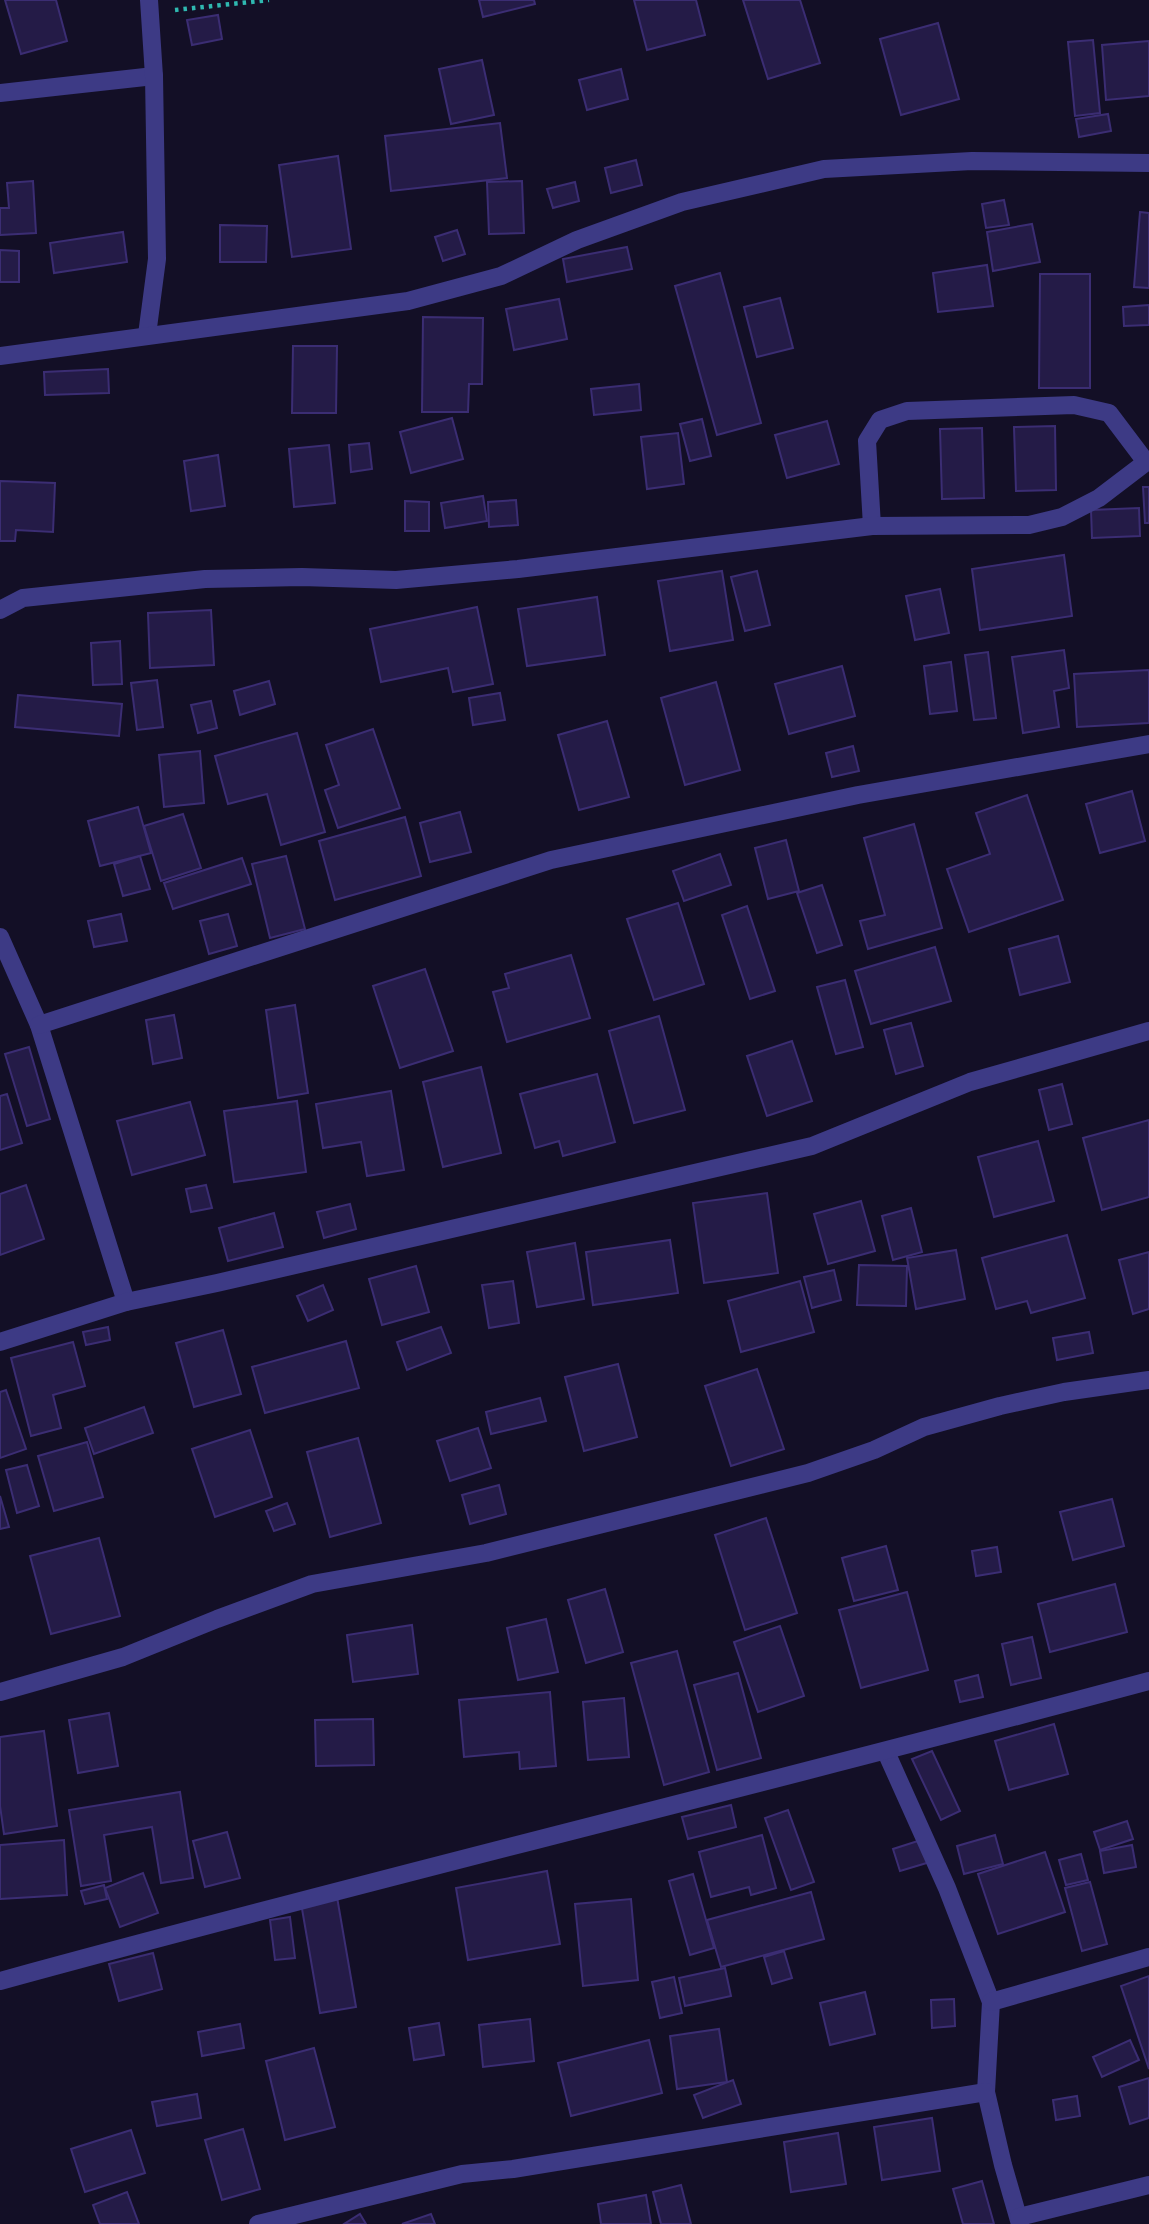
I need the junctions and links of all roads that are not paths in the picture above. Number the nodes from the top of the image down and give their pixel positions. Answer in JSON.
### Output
{"nodes":[{"id":1,"x":149,"y":6,"type":"edge"},
{"id":2,"x":154,"y":76,"type":"junction"},
{"id":3,"x":0,"y":93,"type":"edge"},
{"id":4,"x":1149,"y":163,"type":"edge"},
{"id":5,"x":147,"y":335,"type":"junction"},
{"id":6,"x":0,"y":356,"type":"edge"},
{"id":7,"x":1148,"y":461,"type":"edge"},
{"id":8,"x":872,"y":527,"type":"junction"},
{"id":9,"x":0,"y":610,"type":"edge"},
{"id":10,"x":1149,"y":744,"type":"edge"},
{"id":11,"x":0,"y":937,"type":"edge"},
{"id":12,"x":39,"y":1025,"type":"junction"},
{"id":13,"x":1149,"y":1031,"type":"edge"},
{"id":14,"x":126,"y":1303,"type":"junction"},
{"id":15,"x":0,"y":1342,"type":"edge"},
{"id":16,"x":1149,"y":1380,"type":"edge"},
{"id":17,"x":1149,"y":1681,"type":"edge"},
{"id":18,"x":0,"y":1692,"type":"edge"},
{"id":19,"x":886,"y":1752,"type":"junction"},
{"id":20,"x":1149,"y":1957,"type":"edge"},
{"id":21,"x":0,"y":1981,"type":"edge"},
{"id":22,"x":991,"y":2002,"type":"junction"},
{"id":23,"x":986,"y":2092,"type":"junction"},
{"id":24,"x":1149,"y":2185,"type":"edge"},
{"id":25,"x":1020,"y":2221,"type":"edge"},
{"id":26,"x":258,"y":2224,"type":"edge"}],
"edges":[{"from":1,"to":2,"type":"street"},
{"from":2,"to":3,"type":"street"},
{"from":2,"to":5,"type":"street"},
{"from":4,"to":5,"type":"street"},
{"from":5,"to":6,"type":"street"},
{"from":7,"to":8,"type":"street"},
{"from":7,"to":8,"type":"street"},
{"from":8,"to":9,"type":"street"},
{"from":10,"to":12,"type":"street"},
{"from":11,"to":12,"type":"street"},
{"from":12,"to":14,"type":"street"},
{"from":13,"to":14,"type":"street"},
{"from":14,"to":15,"type":"street"},
{"from":16,"to":18,"type":"street"},
{"from":17,"to":19,"type":"street"},
{"from":19,"to":21,"type":"street"},
{"from":19,"to":22,"type":"street"},
{"from":20,"to":22,"type":"street"},
{"from":22,"to":23,"type":"street"},
{"from":23,"to":25,"type":"street"},
{"from":23,"to":26,"type":"street"},
{"from":24,"to":25,"type":"street"}]}
